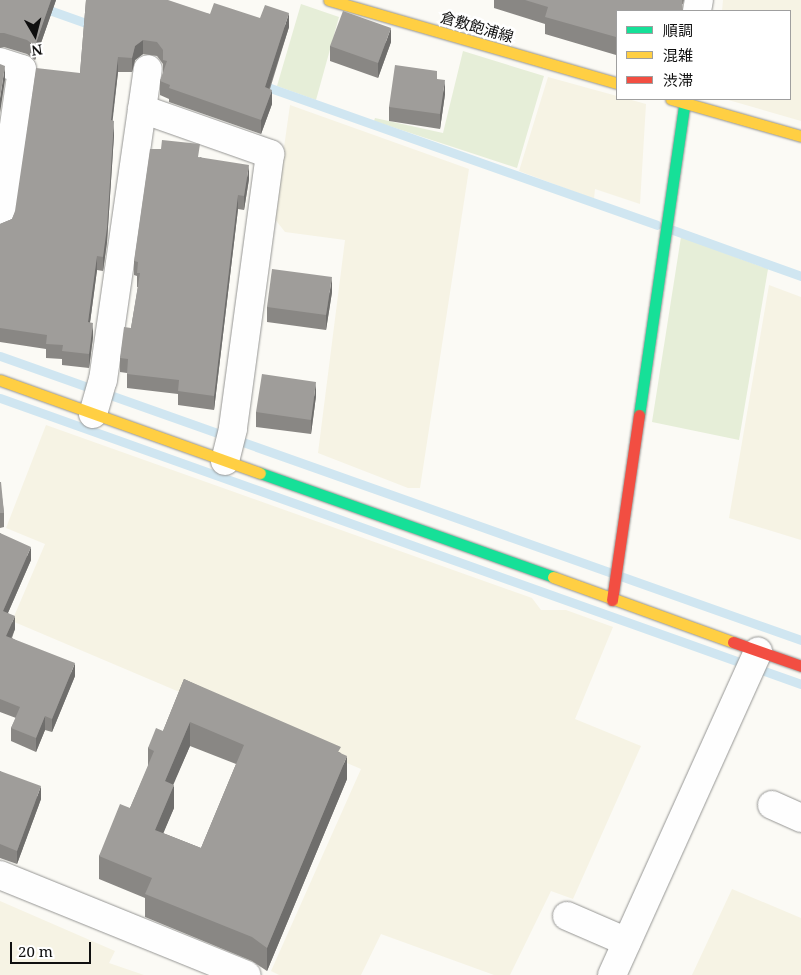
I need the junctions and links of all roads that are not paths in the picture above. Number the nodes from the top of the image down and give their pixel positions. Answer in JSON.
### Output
{"nodes":[{"id":1,"x":328,"y":0,"type":"edge"},
{"id":2,"x":0,"y":62,"type":"edge"},
{"id":3,"x":148,"y":69,"type":"dead end"},
{"id":4,"x":616,"y":83,"type":"edge"},
{"id":5,"x":685,"y":101,"type":"edge"},
{"id":6,"x":142,"y":109,"type":"junction"},
{"id":7,"x":801,"y":136,"type":"edge"},
{"id":8,"x":0,"y":223,"type":"edge"},
{"id":9,"x":0,"y":380,"type":"edge"},
{"id":10,"x":98,"y":398,"type":"junction"},
{"id":11,"x":229,"y":446,"type":"junction"},
{"id":12,"x":612,"y":600,"type":"junction"},
{"id":13,"x":753,"y":662,"type":"junction"},
{"id":14,"x":801,"y":666,"type":"edge"},
{"id":15,"x":772,"y":806,"type":"dead end"},
{"id":16,"x":801,"y":818,"type":"edge"},
{"id":17,"x":0,"y":874,"type":"edge"},
{"id":18,"x":567,"y":916,"type":"dead end"},
{"id":19,"x":627,"y":942,"type":"junction"},
{"id":20,"x":246,"y":975,"type":"edge"},
{"id":21,"x":612,"y":975,"type":"edge"}],
"edges":[{"from":1,"to":4,"type":"street","name":"倉敷飽浦線"},
{"from":2,"to":8,"type":"street"},
{"from":3,"to":6,"type":"street"},
{"from":5,"to":7,"type":"street"},
{"from":5,"to":12,"type":"street"},
{"from":6,"to":10,"type":"street"},
{"from":6,"to":11,"type":"street"},
{"from":9,"to":10,"type":"street"},
{"from":10,"to":11,"type":"street"},
{"from":11,"to":12,"type":"street"},
{"from":12,"to":13,"type":"street"},
{"from":13,"to":14,"type":"street"},
{"from":13,"to":19,"type":"street"},
{"from":15,"to":16,"type":"street"},
{"from":17,"to":20,"type":"street"},
{"from":18,"to":19,"type":"street"},
{"from":19,"to":21,"type":"street"}]}
